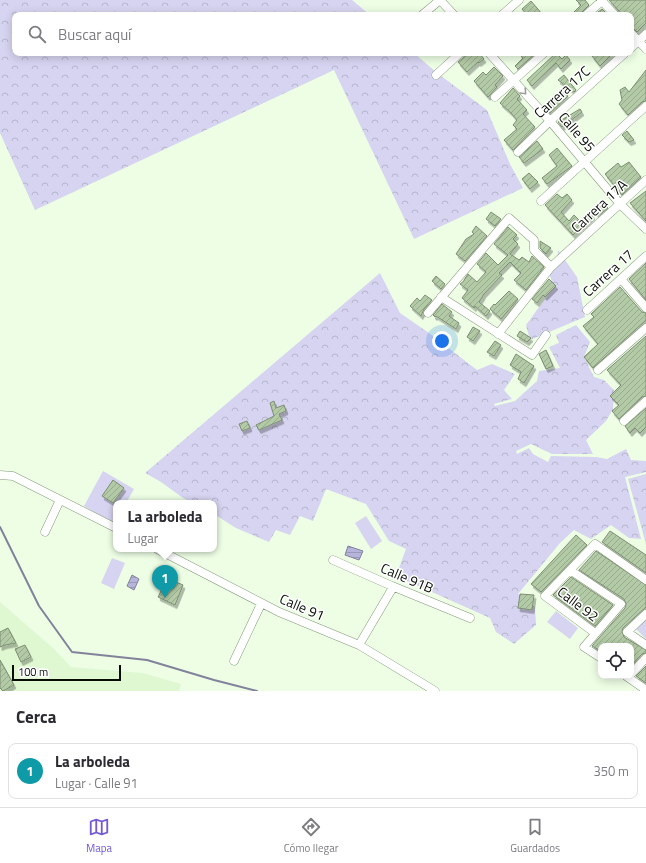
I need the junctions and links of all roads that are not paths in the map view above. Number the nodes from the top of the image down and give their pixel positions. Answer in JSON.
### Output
{"nodes":[{"id":1,"x":440,"y":0,"type":"edge"},
{"id":2,"x":519,"y":0,"type":"edge"},
{"id":3,"x":602,"y":0,"type":"edge"},
{"id":4,"x":426,"y":12,"type":"edge"},
{"id":5,"x":451,"y":12,"type":"edge"},
{"id":6,"x":505,"y":12,"type":"edge"},
{"id":7,"x":589,"y":12,"type":"edge"},
{"id":8,"x":612,"y":12,"type":"edge"},
{"id":9,"x":646,"y":34,"type":"edge"},
{"id":10,"x":634,"y":36,"type":"edge"},
{"id":11,"x":638,"y":41,"type":"junction"},
{"id":12,"x":634,"y":45,"type":"edge"},
{"id":13,"x":646,"y":49,"type":"edge"},
{"id":14,"x":457,"y":56,"type":"edge"},
{"id":15,"x":491,"y":56,"type":"edge"},
{"id":16,"x":541,"y":56,"type":"edge"},
{"id":17,"x":622,"y":56,"type":"edge"},
{"id":18,"x":436,"y":75,"type":"dead end"},
{"id":19,"x":514,"y":81,"type":"junction"},
{"id":20,"x":495,"y":97,"type":"dead end"},
{"id":21,"x":646,"y":106,"type":"edge"},
{"id":22,"x":550,"y":120,"type":"junction"},
{"id":23,"x":518,"y":152,"type":"dead end"},
{"id":24,"x":585,"y":162,"type":"junction"},
{"id":25,"x":646,"y":180,"type":"edge"},
{"id":26,"x":542,"y":201,"type":"dead end"},
{"id":27,"x":620,"y":204,"type":"junction"},
{"id":28,"x":646,"y":229,"type":"edge"},
{"id":29,"x":646,"y":256,"type":"edge"},
{"id":30,"x":551,"y":267,"type":"junction"},
{"id":31,"x":621,"y":279,"type":"junction"},
{"id":32,"x":441,"y":297,"type":"junction"},
{"id":33,"x":646,"y":308,"type":"edge"},
{"id":34,"x":587,"y":310,"type":"dead end"},
{"id":35,"x":428,"y":313,"type":"dead end"},
{"id":36,"x":646,"y":328,"type":"edge"},
{"id":37,"x":498,"y":334,"type":"junction"},
{"id":38,"x":546,"y":334,"type":"dead end"},
{"id":39,"x":598,"y":370,"type":"dead end"},
{"id":40,"x":646,"y":401,"type":"edge"},
{"id":41,"x":624,"y":420,"type":"dead end"},
{"id":42,"x":0,"y":475,"type":"edge"},
{"id":43,"x":60,"y":500,"type":"junction"},
{"id":44,"x":113,"y":526,"type":"edge"},
{"id":45,"x":45,"y":532,"type":"dead end"},
{"id":46,"x":170,"y":552,"type":"edge"},
{"id":47,"x":333,"y":560,"type":"dead end"},
{"id":48,"x":570,"y":570,"type":"junction"},
{"id":49,"x":646,"y":580,"type":"edge"},
{"id":50,"x":392,"y":586,"type":"junction"},
{"id":51,"x":262,"y":604,"type":"junction"},
{"id":52,"x":646,"y":614,"type":"edge"},
{"id":53,"x":470,"y":618,"type":"dead end"},
{"id":54,"x":595,"y":633,"type":"junction"},
{"id":55,"x":359,"y":645,"type":"junction"},
{"id":56,"x":646,"y":645,"type":"edge"},
{"id":57,"x":598,"y":656,"type":"edge"},
{"id":58,"x":646,"y":658,"type":"edge"},
{"id":59,"x":234,"y":661,"type":"dead end"},
{"id":60,"x":634,"y":671,"type":"edge"},
{"id":61,"x":633,"y":679,"type":"edge"},
{"id":62,"x":646,"y":690,"type":"edge"},
{"id":63,"x":435,"y":691,"type":"edge"}],
"edges":[{"from":1,"to":4,"type":"street"},
{"from":1,"to":5,"type":"street"},
{"from":2,"to":6,"type":"street"},
{"from":3,"to":7,"type":"street"},
{"from":3,"to":8,"type":"street"},
{"from":9,"to":11,"type":"street"},
{"from":10,"to":11,"type":"street"},
{"from":11,"to":12,"type":"street"},
{"from":11,"to":13,"type":"street"},
{"from":14,"to":18,"type":"street"},
{"from":15,"to":19,"type":"street","name":"Calle 95"},
{"from":16,"to":19,"type":"street"},
{"from":17,"to":22,"type":"street","name":"Carrera 17C"},
{"from":19,"to":20,"type":"street"},
{"from":19,"to":22,"type":"street","name":"Calle 95","one_way":true},
{"from":21,"to":24,"type":"street"},
{"from":22,"to":23,"type":"street","name":"Carrera 17C"},
{"from":22,"to":24,"type":"street","name":"Calle 95"},
{"from":24,"to":26,"type":"street"},
{"from":24,"to":27,"type":"street","name":"Calle 95"},
{"from":25,"to":27,"type":"street","name":"Carrera 17A"},
{"from":27,"to":28,"type":"street","name":"Calle 95"},
{"from":27,"to":30,"type":"street","name":"Carrera 17A"},
{"from":29,"to":31,"type":"street","name":"Carrera 17"},
{"from":30,"to":32,"type":"street"},
{"from":30,"to":37,"type":"street","name":"Carrera 17A"},
{"from":31,"to":33,"type":"street"},
{"from":31,"to":34,"type":"street","name":"Carrera 17"},
{"from":32,"to":35,"type":"street"},
{"from":32,"to":37,"type":"street"},
{"from":36,"to":39,"type":"street"},
{"from":37,"to":38,"type":"street"},
{"from":40,"to":41,"type":"street"},
{"from":42,"to":43,"type":"street"},
{"from":43,"to":44,"type":"street"},
{"from":43,"to":45,"type":"street"},
{"from":46,"to":51,"type":"street","name":"Calle 91"},
{"from":47,"to":50,"type":"street","name":"Calle 91B"},
{"from":48,"to":49,"type":"street"},
{"from":48,"to":54,"type":"street","name":"Calle 92"},
{"from":48,"to":54,"type":"street"},
{"from":50,"to":53,"type":"street","name":"Calle 91B"},
{"from":50,"to":55,"type":"street"},
{"from":51,"to":55,"type":"street","name":"Calle 91"},
{"from":51,"to":59,"type":"street"},
{"from":52,"to":56,"type":"street"},
{"from":54,"to":57,"type":"street"},
{"from":55,"to":63,"type":"street","name":"Calle 91"},
{"from":58,"to":60,"type":"street"},
{"from":61,"to":62,"type":"street"}]}
